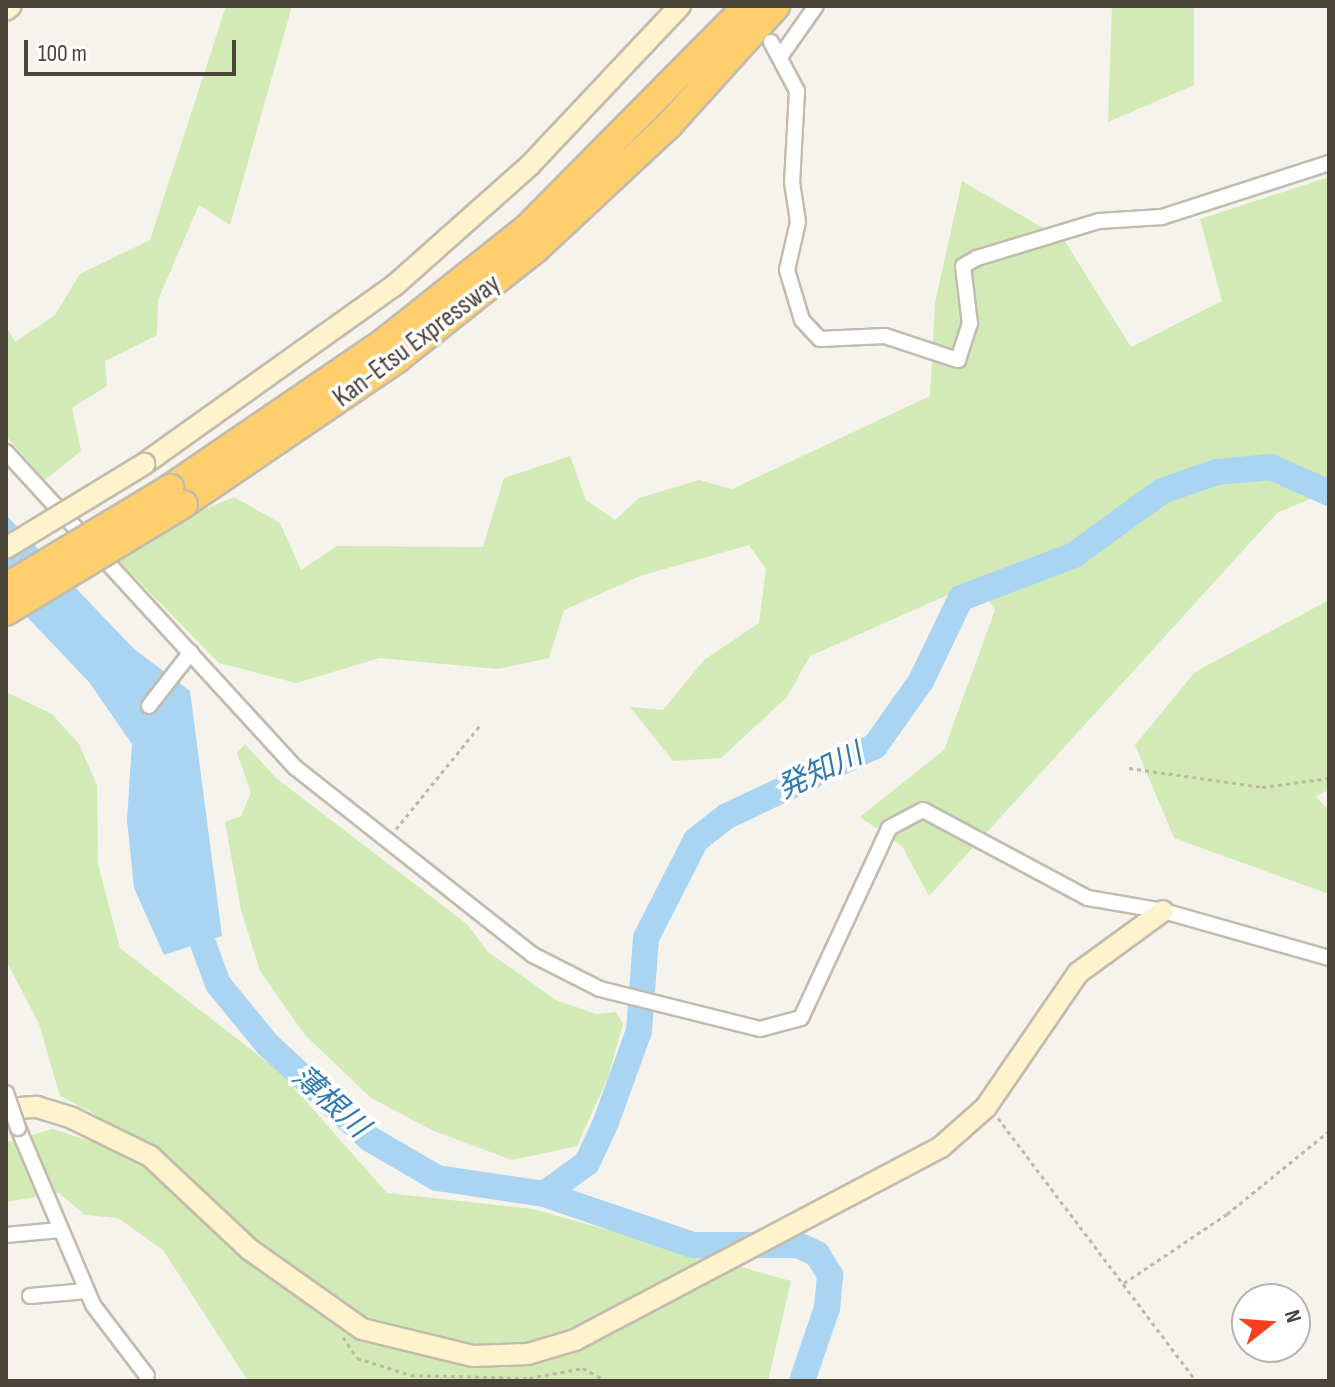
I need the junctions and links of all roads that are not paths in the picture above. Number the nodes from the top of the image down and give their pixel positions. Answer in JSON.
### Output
{"nodes":[{"id":1,"x":11,"y":6,"type":"edge"},
{"id":2,"x":680,"y":6,"type":"edge"},
{"id":3,"x":747,"y":6,"type":"edge"},
{"id":4,"x":776,"y":6,"type":"edge"},
{"id":5,"x":816,"y":6,"type":"edge"},
{"id":6,"x":6,"y":10,"type":"edge"},
{"id":7,"x":771,"y":42,"type":"dead end"},
{"id":8,"x":780,"y":57,"type":"junction"},
{"id":9,"x":1329,"y":163,"type":"edge"},
{"id":10,"x":6,"y":452,"type":"edge"},
{"id":11,"x":177,"y":496,"type":"junction"},
{"id":12,"x":6,"y":548,"type":"edge"},
{"id":13,"x":6,"y":587,"type":"edge"},
{"id":14,"x":6,"y":612,"type":"edge"},
{"id":15,"x":191,"y":652,"type":"junction"},
{"id":16,"x":149,"y":706,"type":"dead end"},
{"id":17,"x":1163,"y":911,"type":"junction"},
{"id":18,"x":1329,"y":958,"type":"edge"},
{"id":19,"x":6,"y":1093,"type":"edge"},
{"id":20,"x":6,"y":1109,"type":"edge"},
{"id":21,"x":60,"y":1230,"type":"junction"},
{"id":22,"x":6,"y":1235,"type":"edge"},
{"id":23,"x":87,"y":1291,"type":"junction"},
{"id":24,"x":30,"y":1296,"type":"dead end"},
{"id":25,"x":147,"y":1376,"type":"dead end"}],
"edges":[{"from":1,"to":6,"type":"street"},
{"from":2,"to":12,"type":"street","bridge":true},
{"from":3,"to":11,"type":"highway","name":"Kan-Etsu Expressway"},
{"from":4,"to":11,"type":"highway","name":"Kan-Etsu Expressway"},
{"from":5,"to":8,"type":"street"},
{"from":7,"to":8,"type":"street"},
{"from":8,"to":9,"type":"street"},
{"from":10,"to":15,"type":"street"},
{"from":11,"to":13,"type":"highway","name":"Kan-Etsu Expressway","bridge":true},
{"from":11,"to":14,"type":"highway","name":"Kan-Etsu Expressway","bridge":true},
{"from":15,"to":16,"type":"street"},
{"from":15,"to":17,"type":"street"},
{"from":17,"to":18,"type":"street"},
{"from":17,"to":20,"type":"street"},
{"from":19,"to":21,"type":"street","bridge":true},
{"from":21,"to":22,"type":"street"},
{"from":21,"to":23,"type":"street"},
{"from":23,"to":24,"type":"street"},
{"from":23,"to":25,"type":"street"}]}
